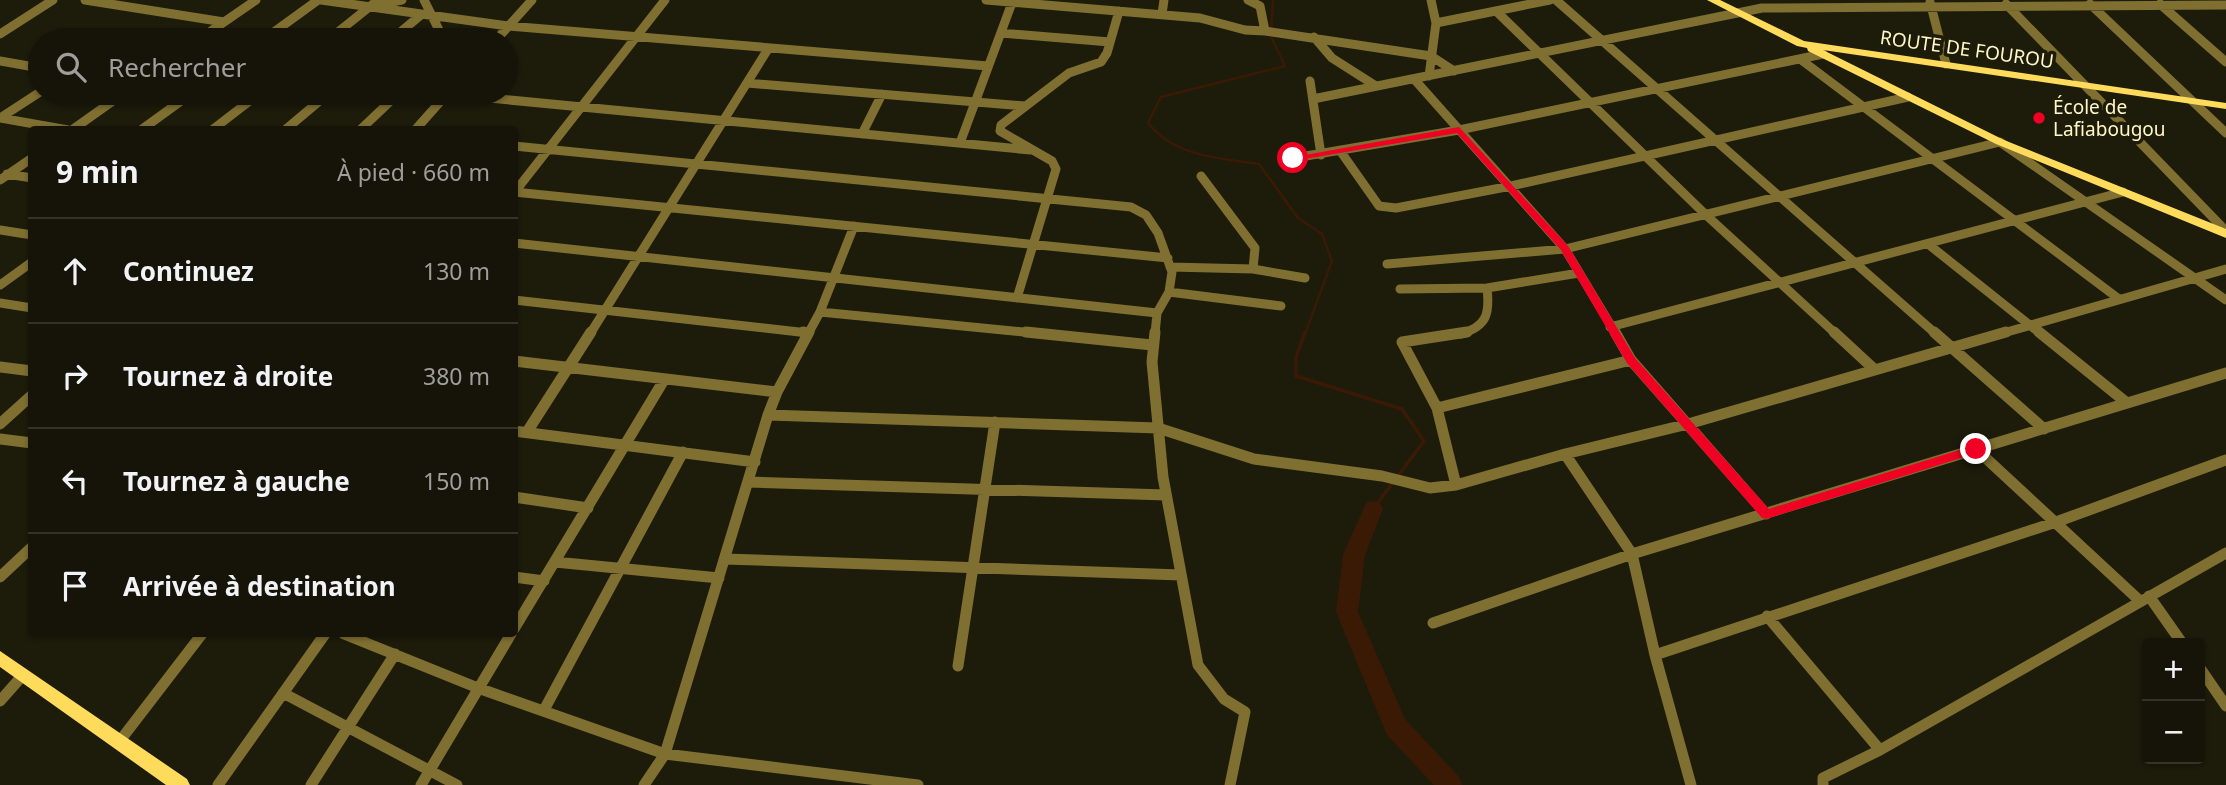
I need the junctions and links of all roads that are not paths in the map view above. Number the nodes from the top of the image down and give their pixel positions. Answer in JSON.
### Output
{"nodes":[{"id":1,"x":53,"y":0,"type":"edge"},
{"id":2,"x":85,"y":0,"type":"edge"},
{"id":3,"x":256,"y":0,"type":"edge"},
{"id":4,"x":319,"y":0,"type":"edge"},
{"id":5,"x":378,"y":0,"type":"edge"},
{"id":6,"x":402,"y":0,"type":"edge"},
{"id":7,"x":424,"y":0,"type":"edge"},
{"id":8,"x":532,"y":0,"type":"edge"},
{"id":9,"x":665,"y":0,"type":"edge"},
{"id":10,"x":985,"y":0,"type":"edge"},
{"id":11,"x":1164,"y":0,"type":"edge"},
{"id":12,"x":1248,"y":0,"type":"edge"},
{"id":13,"x":1432,"y":0,"type":"edge"},
{"id":14,"x":1550,"y":0,"type":"edge"},
{"id":15,"x":1556,"y":0,"type":"edge"},
{"id":16,"x":1712,"y":0,"type":"edge"},
{"id":17,"x":1013,"y":1,"type":"edge"},
{"id":18,"x":2225,"y":2,"type":"edge"},
{"id":19,"x":1931,"y":3,"type":"edge"},
{"id":20,"x":2005,"y":3,"type":"edge"},
{"id":21,"x":2088,"y":3,"type":"edge"},
{"id":22,"x":2159,"y":3,"type":"edge"},
{"id":23,"x":370,"y":7,"type":"junction"},
{"id":24,"x":1119,"y":11,"type":"junction"},
{"id":25,"x":1496,"y":11,"type":"junction"},
{"id":26,"x":1738,"y":13,"type":"junction"},
{"id":27,"x":422,"y":14,"type":"junction"},
{"id":28,"x":1162,"y":14,"type":"junction"},
{"id":29,"x":432,"y":16,"type":"junction"},
{"id":30,"x":224,"y":22,"type":"junction"},
{"id":31,"x":1436,"y":23,"type":"junction"},
{"id":32,"x":508,"y":26,"type":"junction"},
{"id":33,"x":216,"y":28,"type":"edge"},
{"id":34,"x":280,"y":28,"type":"edge"},
{"id":35,"x":343,"y":28,"type":"edge"},
{"id":36,"x":405,"y":28,"type":"edge"},
{"id":37,"x":438,"y":28,"type":"edge"},
{"id":38,"x":1265,"y":32,"type":"junction"},
{"id":39,"x":1001,"y":33,"type":"junction"},
{"id":40,"x":0,"y":34,"type":"edge"},
{"id":41,"x":1314,"y":37,"type":"junction"},
{"id":42,"x":635,"y":38,"type":"junction"},
{"id":43,"x":1605,"y":41,"type":"junction"},
{"id":44,"x":1110,"y":42,"type":"junction"},
{"id":45,"x":1801,"y":44,"type":"junction"},
{"id":46,"x":768,"y":49,"type":"junction"},
{"id":47,"x":1541,"y":54,"type":"junction"},
{"id":48,"x":1823,"y":54,"type":"junction"},
{"id":49,"x":1431,"y":56,"type":"junction"},
{"id":50,"x":1800,"y":59,"type":"junction"},
{"id":51,"x":0,"y":61,"type":"edge"},
{"id":52,"x":2226,"y":62,"type":"edge"},
{"id":53,"x":1946,"y":64,"type":"junction"},
{"id":54,"x":28,"y":66,"type":"edge"},
{"id":55,"x":988,"y":66,"type":"junction"},
{"id":56,"x":1454,"y":71,"type":"junction"},
{"id":57,"x":1429,"y":76,"type":"junction"},
{"id":58,"x":1414,"y":79,"type":"junction"},
{"id":59,"x":1310,"y":81,"type":"dead end"},
{"id":60,"x":747,"y":83,"type":"junction"},
{"id":61,"x":2082,"y":84,"type":"junction"},
{"id":62,"x":1376,"y":86,"type":"junction"},
{"id":63,"x":1659,"y":89,"type":"junction"},
{"id":64,"x":882,"y":94,"type":"junction"},
{"id":65,"x":1908,"y":97,"type":"junction"},
{"id":66,"x":1313,"y":99,"type":"junction"},
{"id":67,"x":28,"y":100,"type":"edge"},
{"id":68,"x":518,"y":101,"type":"edge"},
{"id":69,"x":2193,"y":101,"type":"junction"},
{"id":70,"x":975,"y":102,"type":"junction"},
{"id":71,"x":1592,"y":103,"type":"junction"},
{"id":72,"x":106,"y":105,"type":"edge"},
{"id":73,"x":175,"y":105,"type":"edge"},
{"id":74,"x":244,"y":105,"type":"edge"},
{"id":75,"x":315,"y":105,"type":"edge"},
{"id":76,"x":386,"y":105,"type":"edge"},
{"id":77,"x":438,"y":105,"type":"edge"},
{"id":78,"x":1025,"y":106,"type":"junction"},
{"id":79,"x":2226,"y":106,"type":"edge"},
{"id":80,"x":581,"y":107,"type":"junction"},
{"id":81,"x":1863,"y":107,"type":"junction"},
{"id":82,"x":0,"y":118,"type":"edge"},
{"id":83,"x":723,"y":121,"type":"junction"},
{"id":84,"x":47,"y":126,"type":"edge"},
{"id":85,"x":76,"y":126,"type":"edge"},
{"id":86,"x":146,"y":126,"type":"edge"},
{"id":87,"x":217,"y":126,"type":"edge"},
{"id":88,"x":290,"y":126,"type":"edge"},
{"id":89,"x":364,"y":126,"type":"edge"},
{"id":90,"x":419,"y":126,"type":"edge"},
{"id":91,"x":1459,"y":130,"type":"junction"},
{"id":92,"x":2226,"y":133,"type":"edge"},
{"id":93,"x":862,"y":134,"type":"junction"},
{"id":94,"x":1716,"y":139,"type":"junction"},
{"id":95,"x":2000,"y":142,"type":"junction"},
{"id":96,"x":960,"y":143,"type":"junction"},
{"id":97,"x":518,"y":146,"type":"edge"},
{"id":98,"x":548,"y":149,"type":"junction"},
{"id":99,"x":1030,"y":149,"type":"junction"},
{"id":100,"x":1341,"y":152,"type":"junction"},
{"id":101,"x":1321,"y":155,"type":"junction"},
{"id":102,"x":1648,"y":156,"type":"junction"},
{"id":103,"x":1293,"y":158,"type":"dead end"},
{"id":104,"x":28,"y":160,"type":"edge"},
{"id":105,"x":1933,"y":160,"type":"junction"},
{"id":106,"x":697,"y":164,"type":"junction"},
{"id":107,"x":3,"y":176,"type":"edge"},
{"id":108,"x":1200,"y":176,"type":"dead end"},
{"id":109,"x":28,"y":178,"type":"edge"},
{"id":110,"x":1511,"y":186,"type":"junction"},
{"id":111,"x":518,"y":188,"type":"edge"},
{"id":112,"x":518,"y":192,"type":"edge"},
{"id":113,"x":2123,"y":192,"type":"junction"},
{"id":114,"x":1782,"y":197,"type":"junction"},
{"id":115,"x":1048,"y":199,"type":"junction"},
{"id":116,"x":2088,"y":201,"type":"junction"},
{"id":117,"x":670,"y":208,"type":"junction"},
{"id":118,"x":1706,"y":215,"type":"junction"},
{"id":119,"x":2014,"y":221,"type":"junction"},
{"id":120,"x":853,"y":226,"type":"junction"},
{"id":121,"x":0,"y":230,"type":"edge"},
{"id":122,"x":2226,"y":232,"type":"edge"},
{"id":123,"x":28,"y":234,"type":"edge"},
{"id":124,"x":518,"y":243,"type":"edge"},
{"id":125,"x":1928,"y":244,"type":"junction"},
{"id":126,"x":1033,"y":245,"type":"junction"},
{"id":127,"x":1565,"y":248,"type":"junction"},
{"id":128,"x":640,"y":257,"type":"junction"},
{"id":129,"x":1169,"y":263,"type":"junction"},
{"id":130,"x":1855,"y":263,"type":"junction"},
{"id":131,"x":1387,"y":264,"type":"dead end"},
{"id":132,"x":28,"y":265,"type":"edge"},
{"id":133,"x":1253,"y":269,"type":"junction"},
{"id":134,"x":2226,"y":269,"type":"edge"},
{"id":135,"x":1579,"y":273,"type":"junction"},
{"id":136,"x":832,"y":278,"type":"junction"},
{"id":137,"x":1305,"y":278,"type":"dead end"},
{"id":138,"x":2196,"y":278,"type":"junction"},
{"id":139,"x":1779,"y":284,"type":"junction"},
{"id":140,"x":0,"y":285,"type":"edge"},
{"id":141,"x":1487,"y":288,"type":"junction"},
{"id":142,"x":1400,"y":289,"type":"dead end"},
{"id":143,"x":1169,"y":292,"type":"junction"},
{"id":144,"x":1017,"y":298,"type":"junction"},
{"id":145,"x":2119,"y":299,"type":"junction"},
{"id":146,"x":518,"y":300,"type":"edge"},
{"id":147,"x":2226,"y":300,"type":"edge"},
{"id":148,"x":0,"y":303,"type":"edge"},
{"id":149,"x":1281,"y":306,"type":"dead end"},
{"id":150,"x":28,"y":307,"type":"edge"},
{"id":151,"x":606,"y":310,"type":"junction"},
{"id":152,"x":820,"y":312,"type":"junction"},
{"id":153,"x":1157,"y":313,"type":"junction"},
{"id":154,"x":2029,"y":324,"type":"junction"},
{"id":155,"x":1610,"y":327,"type":"junction"},
{"id":156,"x":808,"y":333,"type":"junction"},
{"id":157,"x":1152,"y":345,"type":"junction"},
{"id":158,"x":1952,"y":347,"type":"junction"},
{"id":159,"x":1631,"y":360,"type":"junction"},
{"id":160,"x":518,"y":362,"type":"edge"},
{"id":161,"x":0,"y":367,"type":"edge"},
{"id":162,"x":569,"y":368,"type":"junction"},
{"id":163,"x":1874,"y":369,"type":"junction"},
{"id":164,"x":28,"y":370,"type":"edge"},
{"id":165,"x":2226,"y":373,"type":"edge"},
{"id":166,"x":664,"y":380,"type":"junction"},
{"id":167,"x":777,"y":392,"type":"junction"},
{"id":168,"x":28,"y":398,"type":"edge"},
{"id":169,"x":2127,"y":403,"type":"junction"},
{"id":170,"x":1437,"y":408,"type":"junction"},
{"id":171,"x":768,"y":415,"type":"junction"},
{"id":172,"x":995,"y":422,"type":"junction"},
{"id":173,"x":0,"y":424,"type":"edge"},
{"id":174,"x":1689,"y":424,"type":"junction"},
{"id":175,"x":1158,"y":428,"type":"junction"},
{"id":176,"x":2044,"y":429,"type":"junction"},
{"id":177,"x":521,"y":432,"type":"edge"},
{"id":178,"x":0,"y":439,"type":"edge"},
{"id":179,"x":28,"y":442,"type":"edge"},
{"id":180,"x":626,"y":444,"type":"junction"},
{"id":181,"x":1976,"y":449,"type":"junction"},
{"id":182,"x":683,"y":452,"type":"junction"},
{"id":183,"x":1565,"y":454,"type":"junction"},
{"id":184,"x":2226,"y":460,"type":"edge"},
{"id":185,"x":755,"y":462,"type":"junction"},
{"id":186,"x":749,"y":482,"type":"junction"},
{"id":187,"x":1456,"y":485,"type":"junction"},
{"id":188,"x":985,"y":489,"type":"junction"},
{"id":189,"x":1166,"y":495,"type":"junction"},
{"id":190,"x":518,"y":498,"type":"edge"},
{"id":191,"x":588,"y":508,"type":"junction"},
{"id":192,"x":1766,"y":514,"type":"junction"},
{"id":193,"x":2056,"y":522,"type":"junction"},
{"id":194,"x":28,"y":551,"type":"edge"},
{"id":195,"x":1632,"y":554,"type":"junction"},
{"id":196,"x":2225,"y":554,"type":"edge"},
{"id":197,"x":724,"y":559,"type":"junction"},
{"id":198,"x":555,"y":562,"type":"junction"},
{"id":199,"x":973,"y":568,"type":"junction"},
{"id":200,"x":620,"y":569,"type":"junction"},
{"id":201,"x":1181,"y":575,"type":"junction"},
{"id":202,"x":0,"y":577,"type":"edge"},
{"id":203,"x":518,"y":578,"type":"edge"},
{"id":204,"x":719,"y":578,"type":"junction"},
{"id":205,"x":544,"y":581,"type":"junction"},
{"id":206,"x":2145,"y":598,"type":"junction"},
{"id":207,"x":1768,"y":616,"type":"junction"},
{"id":208,"x":518,"y":623,"type":"edge"},
{"id":209,"x":1433,"y":623,"type":"dead end"},
{"id":210,"x":200,"y":637,"type":"edge"},
{"id":211,"x":323,"y":637,"type":"edge"},
{"id":212,"x":352,"y":637,"type":"edge"},
{"id":213,"x":510,"y":637,"type":"edge"},
{"id":214,"x":2178,"y":638,"type":"edge"},
{"id":215,"x":394,"y":654,"type":"junction"},
{"id":216,"x":1655,"y":655,"type":"junction"},
{"id":217,"x":0,"y":658,"type":"edge"},
{"id":218,"x":958,"y":666,"type":"dead end"},
{"id":219,"x":23,"y":675,"type":"junction"},
{"id":220,"x":2205,"y":675,"type":"edge"},
{"id":221,"x":478,"y":688,"type":"junction"},
{"id":222,"x":283,"y":693,"type":"junction"},
{"id":223,"x":0,"y":701,"type":"edge"},
{"id":224,"x":2226,"y":706,"type":"edge"},
{"id":225,"x":544,"y":710,"type":"junction"},
{"id":226,"x":348,"y":727,"type":"junction"},
{"id":227,"x":118,"y":742,"type":"junction"},
{"id":228,"x":1880,"y":750,"type":"junction"},
{"id":229,"x":665,"y":754,"type":"junction"},
{"id":230,"x":429,"y":771,"type":"junction"},
{"id":231,"x":181,"y":785,"type":"edge"},
{"id":232,"x":218,"y":785,"type":"edge"},
{"id":233,"x":311,"y":785,"type":"edge"},
{"id":234,"x":421,"y":785,"type":"edge"},
{"id":235,"x":457,"y":785,"type":"edge"},
{"id":236,"x":643,"y":785,"type":"edge"},
{"id":237,"x":918,"y":785,"type":"edge"},
{"id":238,"x":1230,"y":785,"type":"edge"},
{"id":239,"x":1691,"y":785,"type":"edge"},
{"id":240,"x":1823,"y":785,"type":"edge"}],
"edges":[{"from":1,"to":40,"type":"street"},
{"from":2,"to":30,"type":"street"},
{"from":3,"to":30,"type":"street"},
{"from":4,"to":23,"type":"street"},
{"from":4,"to":34,"type":"street"},
{"from":5,"to":23,"type":"street"},
{"from":6,"to":23,"type":"street"},
{"from":7,"to":29,"type":"street"},
{"from":8,"to":32,"type":"street"},
{"from":9,"to":42,"type":"street"},
{"from":10,"to":17,"type":"street"},
{"from":11,"to":28,"type":"street"},
{"from":12,"to":38,"type":"street"},
{"from":13,"to":31,"type":"street"},
{"from":14,"to":25,"type":"street"},
{"from":15,"to":43,"type":"street"},
{"from":16,"to":26,"type":"street","name":"ROUTE DE FOUROU"},
{"from":17,"to":24,"type":"street"},
{"from":17,"to":39,"type":"street"},
{"from":18,"to":22,"type":"street"},
{"from":19,"to":20,"type":"street"},
{"from":19,"to":26,"type":"street"},
{"from":19,"to":53,"type":"street"},
{"from":20,"to":21,"type":"street"},
{"from":20,"to":61,"type":"street"},
{"from":21,"to":22,"type":"street"},
{"from":21,"to":69,"type":"street"},
{"from":22,"to":52,"type":"street"},
{"from":23,"to":27,"type":"street"},
{"from":23,"to":35,"type":"street"},
{"from":24,"to":28,"type":"street"},
{"from":24,"to":44,"type":"street"},
{"from":25,"to":31,"type":"street"},
{"from":25,"to":47,"type":"street"},
{"from":26,"to":43,"type":"street"},
{"from":26,"to":45,"type":"street","name":"ROUTE DE FOUROU"},
{"from":27,"to":29,"type":"street"},
{"from":27,"to":36,"type":"street"},
{"from":28,"to":38,"type":"street"},
{"from":29,"to":32,"type":"street"},
{"from":29,"to":37,"type":"street"},
{"from":30,"to":33,"type":"street"},
{"from":31,"to":49,"type":"street"},
{"from":32,"to":42,"type":"street"},
{"from":38,"to":41,"type":"street"},
{"from":39,"to":44,"type":"street"},
{"from":39,"to":55,"type":"street"},
{"from":41,"to":49,"type":"street"},
{"from":41,"to":62,"type":"street"},
{"from":42,"to":46,"type":"street"},
{"from":42,"to":80,"type":"street"},
{"from":43,"to":47,"type":"street"},
{"from":43,"to":63,"type":"street"},
{"from":44,"to":78,"type":"street"},
{"from":45,"to":48,"type":"street"},
{"from":45,"to":53,"type":"street","name":"ROUTE DE FOUROU"},
{"from":46,"to":55,"type":"street"},
{"from":46,"to":60,"type":"street"},
{"from":47,"to":56,"type":"street"},
{"from":47,"to":71,"type":"street"},
{"from":48,"to":50,"type":"street"},
{"from":48,"to":65,"type":"street"},
{"from":49,"to":56,"type":"street"},
{"from":49,"to":57,"type":"street"},
{"from":50,"to":63,"type":"street"},
{"from":50,"to":81,"type":"street"},
{"from":51,"to":54,"type":"street"},
{"from":53,"to":61,"type":"street","name":"ROUTE DE FOUROU"},
{"from":55,"to":70,"type":"street"},
{"from":56,"to":57,"type":"street"},
{"from":57,"to":58,"type":"street"},
{"from":58,"to":62,"type":"street"},
{"from":58,"to":91,"type":"street"},
{"from":59,"to":66,"type":"street"},
{"from":60,"to":64,"type":"street"},
{"from":60,"to":83,"type":"street"},
{"from":61,"to":69,"type":"street","name":"ROUTE DE FOUROU"},
{"from":61,"to":122,"type":"street"},
{"from":62,"to":66,"type":"street"},
{"from":63,"to":71,"type":"street"},
{"from":63,"to":94,"type":"street"},
{"from":64,"to":70,"type":"street"},
{"from":64,"to":93,"type":"street"},
{"from":65,"to":81,"type":"street"},
{"from":65,"to":95,"type":"street"},
{"from":66,"to":101,"type":"street"},
{"from":67,"to":82,"type":"street"},
{"from":68,"to":80,"type":"street"},
{"from":69,"to":79,"type":"street","name":"ROUTE DE FOUROU"},
{"from":69,"to":92,"type":"street"},
{"from":70,"to":78,"type":"street"},
{"from":70,"to":96,"type":"street"},
{"from":71,"to":91,"type":"street"},
{"from":71,"to":102,"type":"street"},
{"from":72,"to":85,"type":"street"},
{"from":73,"to":86,"type":"street"},
{"from":74,"to":87,"type":"street"},
{"from":75,"to":88,"type":"street"},
{"from":76,"to":89,"type":"street"},
{"from":77,"to":90,"type":"street"},
{"from":78,"to":99,"type":"street"},
{"from":80,"to":83,"type":"street"},
{"from":80,"to":98,"type":"street"},
{"from":81,"to":94,"type":"street"},
{"from":81,"to":105,"type":"street"},
{"from":82,"to":84,"type":"street"},
{"from":83,"to":93,"type":"street"},
{"from":83,"to":106,"type":"street"},
{"from":91,"to":100,"type":"street"},
{"from":91,"to":110,"type":"street"},
{"from":93,"to":96,"type":"street"},
{"from":94,"to":102,"type":"street"},
{"from":94,"to":114,"type":"street"},
{"from":95,"to":105,"type":"street"},
{"from":95,"to":113,"type":"street"},
{"from":95,"to":116,"type":"street"},
{"from":96,"to":99,"type":"street"},
{"from":97,"to":98,"type":"street"},
{"from":98,"to":106,"type":"street"},
{"from":98,"to":111,"type":"street"},
{"from":99,"to":115,"type":"street"},
{"from":100,"to":101,"type":"street"},
{"from":100,"to":110,"type":"street"},
{"from":101,"to":103,"type":"street"},
{"from":102,"to":110,"type":"street"},
{"from":102,"to":118,"type":"street"},
{"from":104,"to":107,"type":"street"},
{"from":105,"to":114,"type":"street"},
{"from":105,"to":119,"type":"street"},
{"from":106,"to":115,"type":"street"},
{"from":106,"to":117,"type":"street"},
{"from":107,"to":109,"type":"street"},
{"from":108,"to":133,"type":"street"},
{"from":110,"to":127,"type":"street"},
{"from":112,"to":117,"type":"street"},
{"from":113,"to":116,"type":"street"},
{"from":113,"to":122,"type":"street"},
{"from":114,"to":118,"type":"street"},
{"from":114,"to":130,"type":"street"},
{"from":115,"to":126,"type":"street"},
{"from":115,"to":129,"type":"street"},
{"from":116,"to":119,"type":"street"},
{"from":116,"to":138,"type":"street"},
{"from":117,"to":120,"type":"street"},
{"from":117,"to":128,"type":"street"},
{"from":118,"to":127,"type":"street"},
{"from":118,"to":139,"type":"street"},
{"from":119,"to":125,"type":"street"},
{"from":119,"to":145,"type":"street"},
{"from":120,"to":126,"type":"street"},
{"from":120,"to":136,"type":"street"},
{"from":121,"to":123,"type":"street"},
{"from":124,"to":128,"type":"street"},
{"from":125,"to":130,"type":"street"},
{"from":125,"to":154,"type":"street"},
{"from":126,"to":129,"type":"street"},
{"from":126,"to":144,"type":"street"},
{"from":127,"to":131,"type":"street"},
{"from":127,"to":135,"type":"street"},
{"from":128,"to":136,"type":"street"},
{"from":128,"to":151,"type":"street"},
{"from":129,"to":133,"type":"street"},
{"from":129,"to":143,"type":"street"},
{"from":130,"to":139,"type":"street"},
{"from":130,"to":158,"type":"street"},
{"from":132,"to":140,"type":"street"},
{"from":133,"to":137,"type":"street"},
{"from":134,"to":138,"type":"street"},
{"from":135,"to":141,"type":"street"},
{"from":135,"to":155,"type":"street"},
{"from":136,"to":144,"type":"street"},
{"from":136,"to":152,"type":"street"},
{"from":138,"to":145,"type":"street"},
{"from":138,"to":147,"type":"street"},
{"from":139,"to":155,"type":"street"},
{"from":139,"to":163,"type":"street"},
{"from":141,"to":142,"type":"street"},
{"from":141,"to":170,"type":"street"},
{"from":143,"to":149,"type":"street"},
{"from":143,"to":153,"type":"street"},
{"from":144,"to":153,"type":"street"},
{"from":145,"to":154,"type":"street"},
{"from":146,"to":151,"type":"street"},
{"from":148,"to":150,"type":"street"},
{"from":151,"to":156,"type":"street"},
{"from":151,"to":162,"type":"street"},
{"from":152,"to":156,"type":"street"},
{"from":152,"to":157,"type":"street"},
{"from":153,"to":157,"type":"street"},
{"from":154,"to":158,"type":"street"},
{"from":154,"to":169,"type":"street"},
{"from":155,"to":159,"type":"street"},
{"from":156,"to":167,"type":"street"},
{"from":157,"to":175,"type":"street"},
{"from":158,"to":163,"type":"street"},
{"from":158,"to":176,"type":"street"},
{"from":159,"to":170,"type":"street"},
{"from":159,"to":174,"type":"street"},
{"from":160,"to":162,"type":"street"},
{"from":161,"to":164,"type":"street"},
{"from":162,"to":166,"type":"street"},
{"from":162,"to":177,"type":"street"},
{"from":163,"to":174,"type":"street"},
{"from":165,"to":169,"type":"street"},
{"from":166,"to":167,"type":"street"},
{"from":166,"to":180,"type":"street"},
{"from":167,"to":171,"type":"street"},
{"from":168,"to":173,"type":"street"},
{"from":169,"to":176,"type":"street"},
{"from":170,"to":187,"type":"street"},
{"from":171,"to":172,"type":"street"},
{"from":171,"to":185,"type":"street"},
{"from":172,"to":175,"type":"street"},
{"from":172,"to":188,"type":"street"},
{"from":174,"to":183,"type":"street"},
{"from":174,"to":192,"type":"street"},
{"from":175,"to":187,"type":"street"},
{"from":175,"to":189,"type":"street"},
{"from":176,"to":181,"type":"street"},
{"from":177,"to":180,"type":"street"},
{"from":178,"to":179,"type":"street"},
{"from":180,"to":182,"type":"street"},
{"from":180,"to":191,"type":"street"},
{"from":181,"to":192,"type":"street"},
{"from":181,"to":193,"type":"street"},
{"from":182,"to":185,"type":"street"},
{"from":182,"to":200,"type":"street"},
{"from":183,"to":187,"type":"street"},
{"from":183,"to":195,"type":"street"},
{"from":184,"to":193,"type":"street"},
{"from":185,"to":186,"type":"street"},
{"from":186,"to":188,"type":"street"},
{"from":186,"to":197,"type":"street"},
{"from":188,"to":189,"type":"street"},
{"from":188,"to":199,"type":"street"},
{"from":189,"to":201,"type":"street"},
{"from":190,"to":191,"type":"street"},
{"from":191,"to":198,"type":"street"},
{"from":192,"to":195,"type":"street"},
{"from":193,"to":206,"type":"street"},
{"from":193,"to":207,"type":"street"},
{"from":194,"to":202,"type":"street"},
{"from":195,"to":209,"type":"street"},
{"from":195,"to":216,"type":"street"},
{"from":196,"to":206,"type":"street"},
{"from":197,"to":199,"type":"street"},
{"from":197,"to":204,"type":"street"},
{"from":198,"to":200,"type":"street"},
{"from":198,"to":205,"type":"street"},
{"from":199,"to":201,"type":"street"},
{"from":199,"to":218,"type":"street"},
{"from":200,"to":204,"type":"street"},
{"from":200,"to":225,"type":"street"},
{"from":201,"to":238,"type":"street"},
{"from":203,"to":205,"type":"street"},
{"from":204,"to":229,"type":"street"},
{"from":205,"to":208,"type":"street"},
{"from":206,"to":214,"type":"street"},
{"from":206,"to":228,"type":"street"},
{"from":207,"to":216,"type":"street"},
{"from":207,"to":228,"type":"street"},
{"from":210,"to":227,"type":"street"},
{"from":211,"to":222,"type":"street"},
{"from":212,"to":215,"type":"street"},
{"from":213,"to":221,"type":"street"},
{"from":215,"to":221,"type":"street"},
{"from":215,"to":226,"type":"street"},
{"from":216,"to":239,"type":"street"},
{"from":217,"to":219,"type":"street"},
{"from":219,"to":223,"type":"street"},
{"from":219,"to":227,"type":"street"},
{"from":220,"to":224,"type":"street"},
{"from":221,"to":225,"type":"street"},
{"from":221,"to":230,"type":"street"},
{"from":222,"to":226,"type":"street"},
{"from":222,"to":232,"type":"street"},
{"from":225,"to":229,"type":"street"},
{"from":226,"to":230,"type":"street"},
{"from":226,"to":233,"type":"street"},
{"from":227,"to":231,"type":"street"},
{"from":228,"to":240,"type":"street"},
{"from":229,"to":236,"type":"street"},
{"from":229,"to":237,"type":"street"},
{"from":230,"to":234,"type":"street"},
{"from":230,"to":235,"type":"street"}]}
